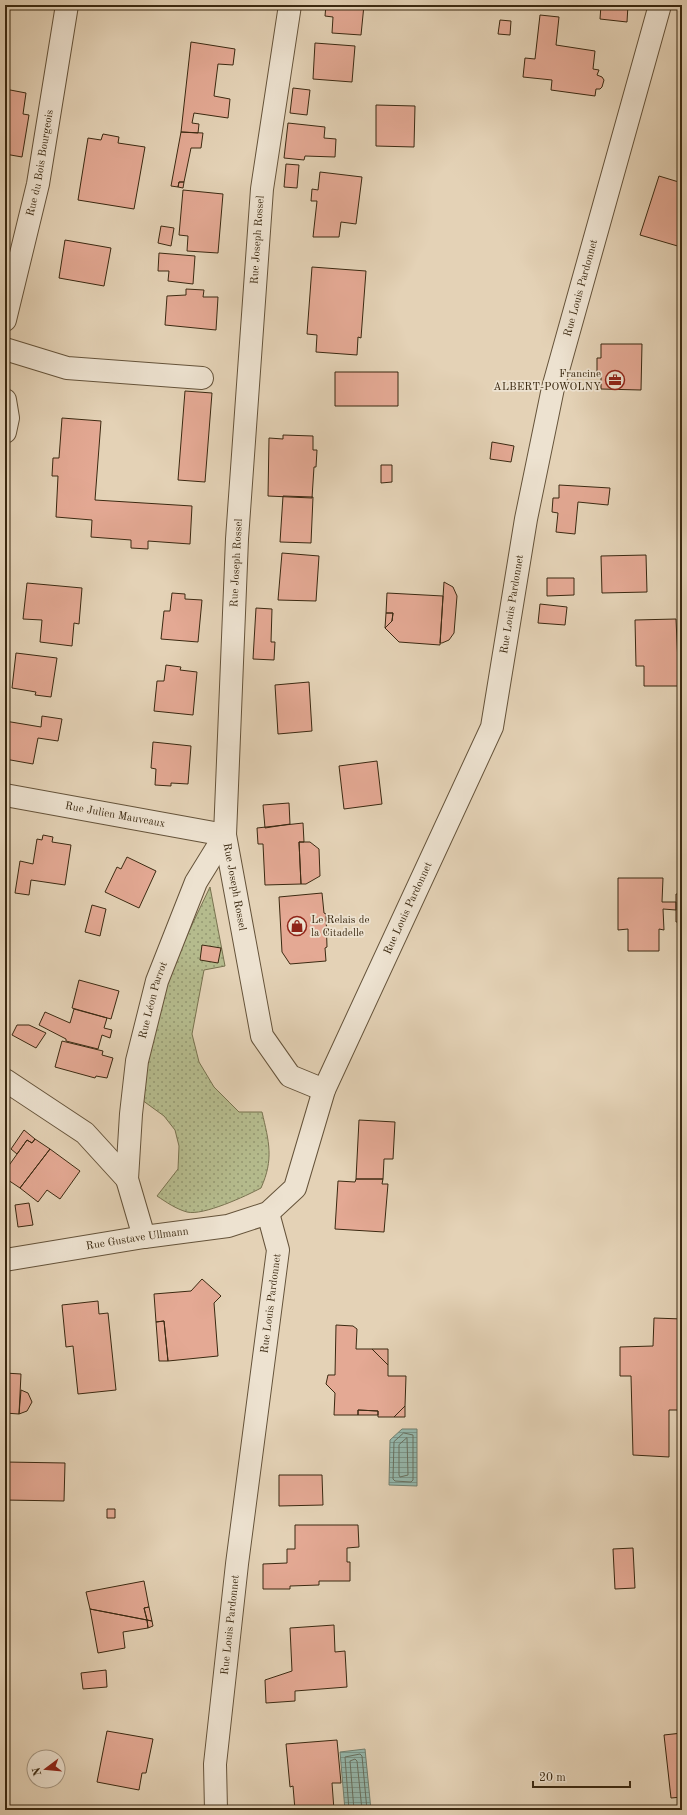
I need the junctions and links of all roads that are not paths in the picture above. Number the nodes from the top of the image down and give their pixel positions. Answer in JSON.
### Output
{"nodes":[{"id":1,"x":67,"y":5,"type":"edge"},
{"id":2,"x":290,"y":5,"type":"edge"},
{"id":3,"x":660,"y":5,"type":"edge"},
{"id":4,"x":5,"y":320,"type":"edge"},
{"id":5,"x":5,"y":349,"type":"edge"},
{"id":6,"x":202,"y":378,"type":"dead end"},
{"id":7,"x":5,"y":400,"type":"edge"},
{"id":8,"x":5,"y":432,"type":"edge"},
{"id":9,"x":5,"y":795,"type":"edge"},
{"id":10,"x":225,"y":835,"type":"junction"},
{"id":11,"x":5,"y":1080,"type":"edge"},
{"id":12,"x":324,"y":1090,"type":"junction"},
{"id":13,"x":126,"y":1179,"type":"junction"},
{"id":14,"x":268,"y":1213,"type":"junction"},
{"id":15,"x":144,"y":1238,"type":"junction"},
{"id":16,"x":5,"y":1260,"type":"edge"},
{"id":17,"x":216,"y":1810,"type":"edge"}],
"edges":[{"from":1,"to":4,"type":"street","name":"Rue du Bois Bourgeois"},
{"from":2,"to":10,"type":"street","name":"Rue Joseph Rossel"},
{"from":3,"to":12,"type":"street","name":"Rue Louis Pardonnet"},
{"from":5,"to":6,"type":"street"},
{"from":7,"to":8,"type":"street"},
{"from":9,"to":10,"type":"street","name":"Rue Julien Mauveaux"},
{"from":10,"to":12,"type":"street","name":"Rue Joseph Rossel"},
{"from":10,"to":13,"type":"street","name":"Rue Léon Parrot"},
{"from":11,"to":13,"type":"street","name":"Rue Léon Parrot"},
{"from":12,"to":14,"type":"street","name":"Rue Louis Pardonnet"},
{"from":13,"to":15,"type":"street","name":"Rue Léon Parrot"},
{"from":14,"to":15,"type":"street","name":"Rue Gustave Ullmann"},
{"from":14,"to":17,"type":"street","name":"Rue Louis Pardonnet"},
{"from":15,"to":16,"type":"street","name":"Rue Gustave Ullmann"}]}
